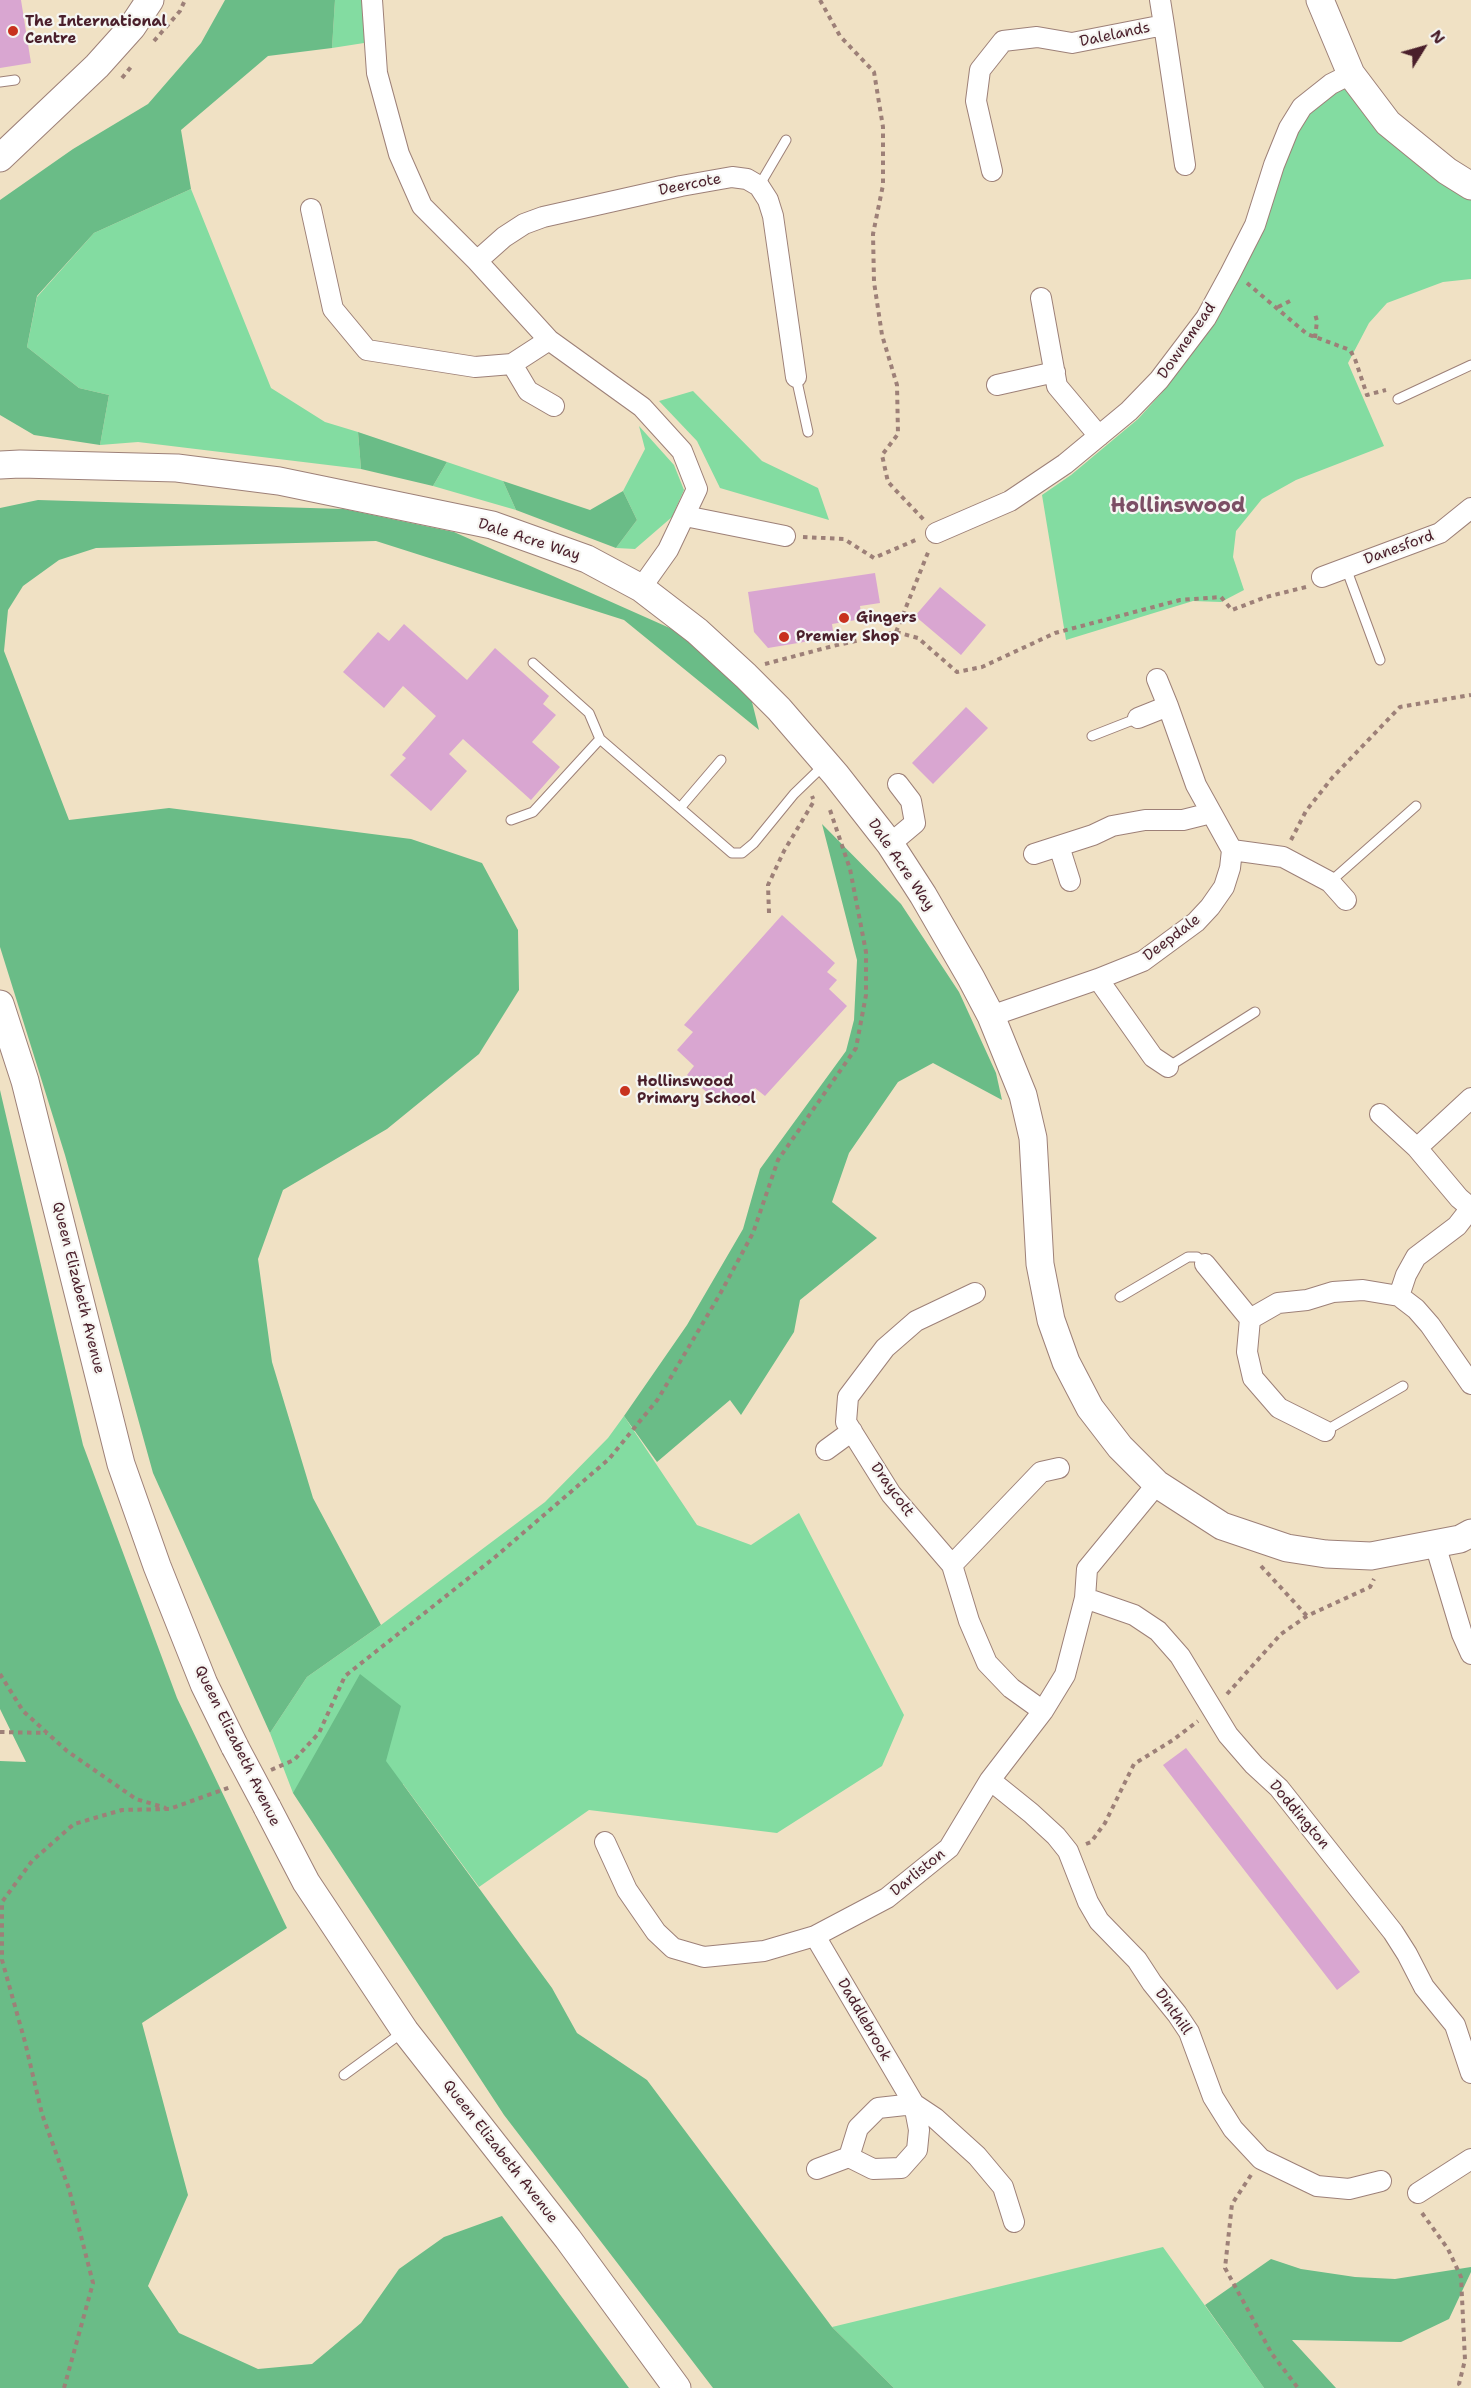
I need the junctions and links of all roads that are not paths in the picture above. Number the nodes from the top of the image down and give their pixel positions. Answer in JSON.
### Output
{"nodes":[{"id":1,"x":150,"y":0,"type":"edge"},
{"id":2,"x":372,"y":0,"type":"edge"},
{"id":3,"x":1160,"y":0,"type":"edge"},
{"id":4,"x":1320,"y":0,"type":"edge"},
{"id":5,"x":1164,"y":25,"type":"junction"},
{"id":6,"x":1351,"y":74,"type":"junction"},
{"id":7,"x":15,"y":80,"type":"dead end"},
{"id":8,"x":0,"y":82,"type":"edge"},
{"id":9,"x":786,"y":140,"type":"dead end"},
{"id":10,"x":0,"y":158,"type":"edge"},
{"id":11,"x":1185,"y":165,"type":"dead end"},
{"id":12,"x":993,"y":171,"type":"dead end"},
{"id":13,"x":759,"y":186,"type":"junction"},
{"id":14,"x":1471,"y":186,"type":"edge"},
{"id":15,"x":311,"y":209,"type":"dead end"},
{"id":16,"x":477,"y":261,"type":"junction"},
{"id":17,"x":1041,"y":298,"type":"dead end"},
{"id":18,"x":549,"y":340,"type":"junction"},
{"id":19,"x":512,"y":364,"type":"junction"},
{"id":20,"x":1471,"y":365,"type":"edge"},
{"id":21,"x":1055,"y":372,"type":"junction"},
{"id":22,"x":796,"y":377,"type":"joint"},
{"id":23,"x":997,"y":385,"type":"dead end"},
{"id":24,"x":1398,"y":399,"type":"road end"},
{"id":25,"x":554,"y":406,"type":"dead end"},
{"id":26,"x":808,"y":432,"type":"dead end"},
{"id":27,"x":1099,"y":436,"type":"junction"},
{"id":28,"x":7,"y":462,"type":"edge"},
{"id":29,"x":1471,"y":508,"type":"edge"},
{"id":30,"x":685,"y":516,"type":"junction"},
{"id":31,"x":936,"y":533,"type":"road end"},
{"id":32,"x":785,"y":536,"type":"road end"},
{"id":33,"x":1346,"y":568,"type":"junction"},
{"id":34,"x":1322,"y":577,"type":"road end"},
{"id":35,"x":641,"y":588,"type":"junction"},
{"id":36,"x":1380,"y":660,"type":"dead end"},
{"id":37,"x":533,"y":663,"type":"dead end"},
{"id":38,"x":1157,"y":679,"type":"dead end"},
{"id":39,"x":1168,"y":706,"type":"junction"},
{"id":40,"x":1138,"y":717,"type":"joint"},
{"id":41,"x":1092,"y":736,"type":"dead end"},
{"id":42,"x":600,"y":739,"type":"junction"},
{"id":43,"x":721,"y":760,"type":"dead end"},
{"id":44,"x":831,"y":769,"type":"junction"},
{"id":45,"x":898,"y":784,"type":"dead end"},
{"id":46,"x":1416,"y":806,"type":"dead end"},
{"id":47,"x":680,"y":808,"type":"junction"},
{"id":48,"x":1211,"y":813,"type":"junction"},
{"id":49,"x":511,"y":820,"type":"dead end"},
{"id":50,"x":890,"y":844,"type":"junction"},
{"id":51,"x":1059,"y":846,"type":"junction"},
{"id":52,"x":1233,"y":850,"type":"junction"},
{"id":53,"x":1034,"y":854,"type":"dead end"},
{"id":54,"x":1071,"y":881,"type":"dead end"},
{"id":55,"x":1330,"y":882,"type":"junction"},
{"id":56,"x":1346,"y":900,"type":"dead end"},
{"id":57,"x":1098,"y":979,"type":"junction"},
{"id":58,"x":0,"y":1004,"type":"edge"},
{"id":59,"x":1255,"y":1012,"type":"dead end"},
{"id":60,"x":991,"y":1016,"type":"junction"},
{"id":61,"x":1168,"y":1067,"type":"joint"},
{"id":62,"x":1471,"y":1098,"type":"edge"},
{"id":63,"x":1380,"y":1114,"type":"dead end"},
{"id":64,"x":1417,"y":1148,"type":"junction"},
{"id":65,"x":1471,"y":1208,"type":"edge"},
{"id":66,"x":1205,"y":1264,"type":"joint"},
{"id":67,"x":975,"y":1293,"type":"dead end"},
{"id":68,"x":1399,"y":1296,"type":"junction"},
{"id":69,"x":1120,"y":1297,"type":"dead end"},
{"id":70,"x":1250,"y":1319,"type":"junction"},
{"id":71,"x":1471,"y":1384,"type":"edge"},
{"id":72,"x":1403,"y":1386,"type":"dead end"},
{"id":73,"x":852,"y":1431,"type":"junction"},
{"id":74,"x":1325,"y":1431,"type":"joint"},
{"id":75,"x":826,"y":1450,"type":"dead end"},
{"id":76,"x":1059,"y":1468,"type":"dead end"},
{"id":77,"x":1157,"y":1484,"type":"junction"},
{"id":78,"x":1471,"y":1533,"type":"edge"},
{"id":79,"x":1435,"y":1544,"type":"junction"},
{"id":80,"x":952,"y":1565,"type":"junction"},
{"id":81,"x":1085,"y":1598,"type":"junction"},
{"id":82,"x":1471,"y":1654,"type":"edge"},
{"id":83,"x":1043,"y":1711,"type":"junction"},
{"id":84,"x":990,"y":1779,"type":"junction"},
{"id":85,"x":605,"y":1842,"type":"dead end"},
{"id":86,"x":814,"y":1936,"type":"junction"},
{"id":87,"x":405,"y":2031,"type":"junction"},
{"id":88,"x":1471,"y":2073,"type":"edge"},
{"id":89,"x":344,"y":2075,"type":"dead end"},
{"id":90,"x":914,"y":2104,"type":"junction"},
{"id":91,"x":849,"y":2157,"type":"junction"},
{"id":92,"x":1471,"y":2159,"type":"edge"},
{"id":93,"x":817,"y":2169,"type":"dead end"},
{"id":94,"x":1381,"y":2181,"type":"dead end"},
{"id":95,"x":1417,"y":2199,"type":"road end"},
{"id":96,"x":1014,"y":2222,"type":"dead end"},
{"id":97,"x":677,"y":2388,"type":"edge"}],
"edges":[{"from":1,"to":10,"type":"street"},
{"from":2,"to":16,"type":"street"},
{"from":3,"to":5,"type":"street","name":"Dalelands"},
{"from":4,"to":6,"type":"street"},
{"from":5,"to":11,"type":"street"},
{"from":5,"to":12,"type":"street","name":"Dalelands"},
{"from":6,"to":14,"type":"street"},
{"from":6,"to":27,"type":"street","name":"Downemead"},
{"from":7,"to":8,"type":"lane"},
{"from":9,"to":13,"type":"lane"},
{"from":13,"to":16,"type":"street","name":"Deercote"},
{"from":13,"to":22,"type":"street"},
{"from":15,"to":19,"type":"street"},
{"from":16,"to":18,"type":"street"},
{"from":17,"to":21,"type":"street"},
{"from":18,"to":19,"type":"street"},
{"from":18,"to":30,"type":"street"},
{"from":19,"to":25,"type":"street"},
{"from":20,"to":24,"type":"lane"},
{"from":21,"to":23,"type":"street"},
{"from":21,"to":27,"type":"street"},
{"from":22,"to":26,"type":"lane"},
{"from":27,"to":31,"type":"street","name":"Downemead"},
{"from":28,"to":35,"type":"street","name":"Dale Acre Way"},
{"from":29,"to":33,"type":"street","name":"Danesford"},
{"from":30,"to":32,"type":"street"},
{"from":30,"to":35,"type":"street"},
{"from":33,"to":34,"type":"street","name":"Danesford"},
{"from":33,"to":36,"type":"lane"},
{"from":35,"to":44,"type":"street","name":"Dale Acre Way"},
{"from":37,"to":42,"type":"lane"},
{"from":38,"to":39,"type":"street"},
{"from":39,"to":40,"type":"street"},
{"from":39,"to":48,"type":"street"},
{"from":40,"to":41,"type":"lane"},
{"from":42,"to":47,"type":"lane"},
{"from":42,"to":49,"type":"lane"},
{"from":43,"to":47,"type":"lane"},
{"from":44,"to":47,"type":"lane"},
{"from":44,"to":50,"type":"street","name":"Dale Acre Way"},
{"from":45,"to":50,"type":"street"},
{"from":46,"to":55,"type":"lane"},
{"from":48,"to":51,"type":"street"},
{"from":48,"to":52,"type":"street"},
{"from":50,"to":60,"type":"street","name":"Dale Acre Way"},
{"from":51,"to":53,"type":"street"},
{"from":51,"to":54,"type":"street"},
{"from":52,"to":55,"type":"street"},
{"from":52,"to":57,"type":"street","name":"Deepdale"},
{"from":55,"to":56,"type":"street"},
{"from":57,"to":60,"type":"street","name":"Deepdale"},
{"from":57,"to":61,"type":"street"},
{"from":58,"to":87,"type":"street","name":"Queen Elizabeth Avenue","bridge":true},
{"from":59,"to":61,"type":"lane"},
{"from":60,"to":77,"type":"street","name":"Dale Acre Way"},
{"from":62,"to":64,"type":"street"},
{"from":63,"to":64,"type":"street"},
{"from":64,"to":65,"type":"street"},
{"from":65,"to":68,"type":"street"},
{"from":66,"to":69,"type":"lane"},
{"from":66,"to":70,"type":"street"},
{"from":67,"to":73,"type":"street","name":"Draycott"},
{"from":68,"to":70,"type":"street"},
{"from":68,"to":71,"type":"street"},
{"from":70,"to":74,"type":"street"},
{"from":72,"to":74,"type":"lane"},
{"from":73,"to":75,"type":"street"},
{"from":73,"to":80,"type":"street","name":"Draycott"},
{"from":76,"to":80,"type":"street"},
{"from":77,"to":79,"type":"street","name":"Dale Acre Way"},
{"from":77,"to":81,"type":"street","name":"Darliston"},
{"from":78,"to":79,"type":"street","name":"Dale Acre Way"},
{"from":79,"to":82,"type":"street"},
{"from":80,"to":83,"type":"street","name":"Draycott"},
{"from":81,"to":83,"type":"street","name":"Darliston"},
{"from":81,"to":88,"type":"street","name":"Doddington"},
{"from":83,"to":84,"type":"street","name":"Darliston"},
{"from":84,"to":86,"type":"street","name":"Darliston"},
{"from":84,"to":94,"type":"street","name":"Dinthill"},
{"from":85,"to":86,"type":"street","name":"Darliston"},
{"from":86,"to":90,"type":"street","name":"Daddlebrook"},
{"from":87,"to":89,"type":"lane"},
{"from":87,"to":97,"type":"street","name":"Queen Elizabeth Avenue"},
{"from":90,"to":91,"type":"street"},
{"from":90,"to":91,"type":"street","name":"Daddlebrook"},
{"from":90,"to":96,"type":"street","name":"Daddlebrook"},
{"from":91,"to":93,"type":"street"},
{"from":92,"to":95,"type":"street"}]}
